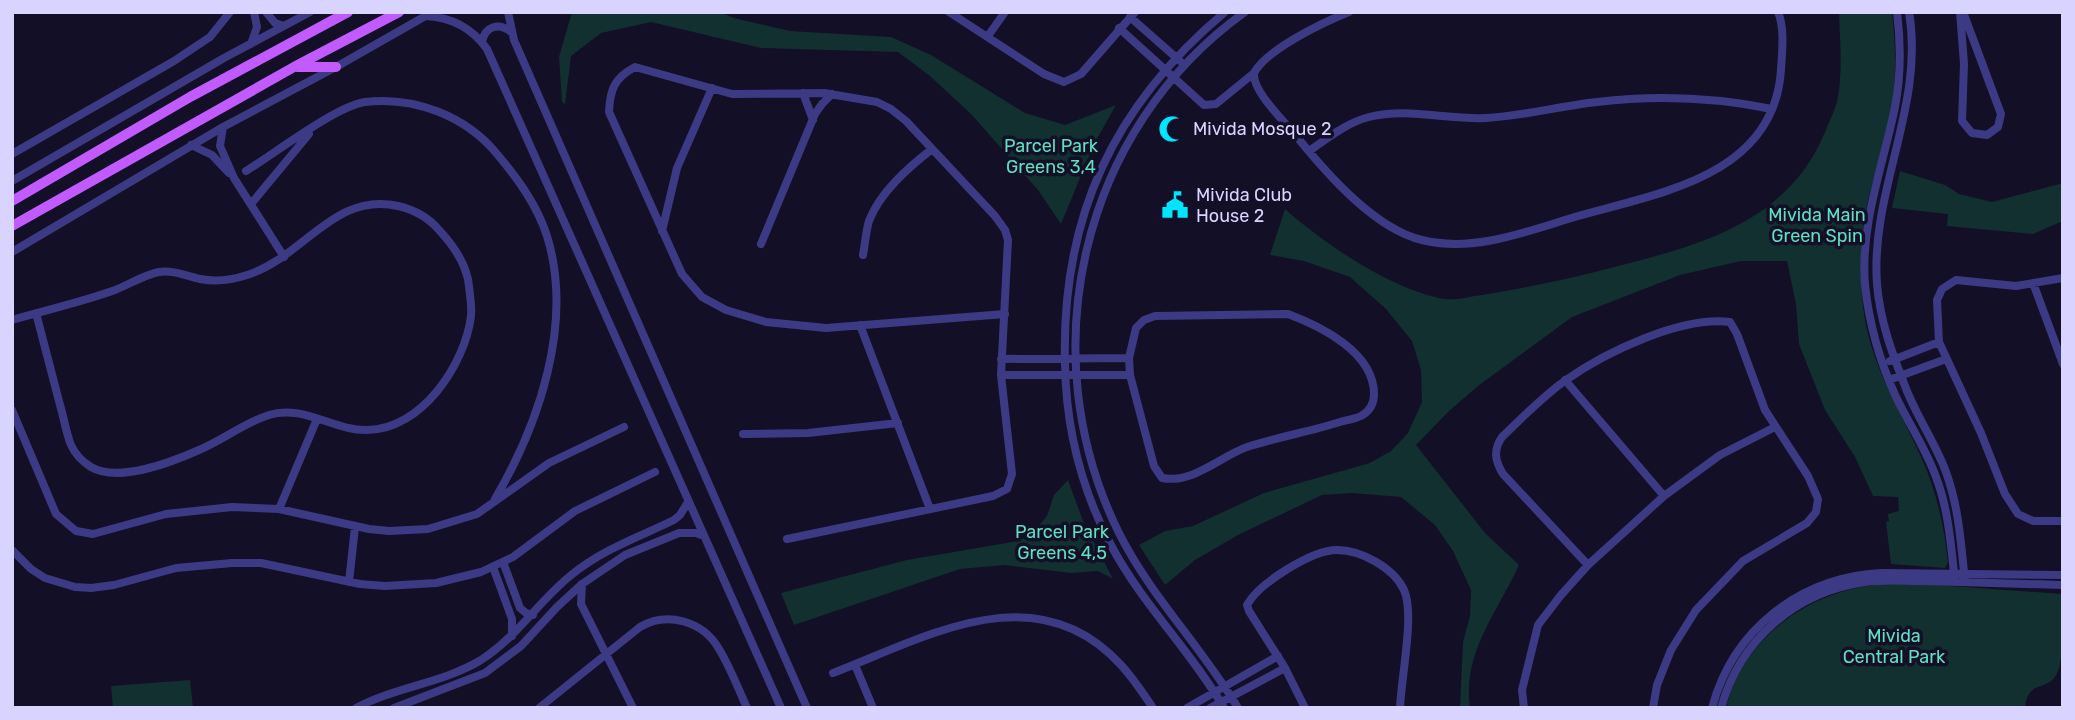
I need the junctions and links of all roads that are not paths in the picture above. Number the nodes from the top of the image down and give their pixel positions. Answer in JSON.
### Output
{"nodes":[{"id":1,"x":230,"y":12,"type":"edge"},
{"id":2,"x":254,"y":12,"type":"edge"},
{"id":3,"x":266,"y":12,"type":"edge"},
{"id":4,"x":310,"y":12,"type":"edge"},
{"id":5,"x":348,"y":12,"type":"edge"},
{"id":6,"x":399,"y":12,"type":"edge"},
{"id":7,"x":508,"y":12,"type":"edge"},
{"id":8,"x":949,"y":12,"type":"edge"},
{"id":9,"x":1005,"y":12,"type":"edge"},
{"id":10,"x":1225,"y":12,"type":"edge"},
{"id":11,"x":1245,"y":12,"type":"edge"},
{"id":12,"x":1349,"y":12,"type":"edge"},
{"id":13,"x":1778,"y":12,"type":"edge"},
{"id":14,"x":1897,"y":12,"type":"edge"},
{"id":15,"x":1909,"y":12,"type":"edge"},
{"id":16,"x":1961,"y":12,"type":"edge"},
{"id":17,"x":429,"y":14,"type":"edge"},
{"id":18,"x":1132,"y":15,"type":"edge"},
{"id":19,"x":284,"y":26,"type":"junction"},
{"id":20,"x":1119,"y":28,"type":"junction"},
{"id":21,"x":511,"y":33,"type":"junction"},
{"id":22,"x":988,"y":36,"type":"junction"},
{"id":23,"x":482,"y":42,"type":"junction"},
{"id":24,"x":251,"y":44,"type":"junction"},
{"id":25,"x":1176,"y":58,"type":"junction"},
{"id":26,"x":1185,"y":65,"type":"junction"},
{"id":27,"x":294,"y":67,"type":"junction"},
{"id":28,"x":336,"y":67,"type":"junction"},
{"id":29,"x":1166,"y":69,"type":"junction"},
{"id":30,"x":1254,"y":73,"type":"junction"},
{"id":31,"x":1175,"y":76,"type":"junction"},
{"id":32,"x":712,"y":88,"type":"junction"},
{"id":33,"x":803,"y":93,"type":"junction"},
{"id":34,"x":832,"y":94,"type":"junction"},
{"id":35,"x":1772,"y":109,"type":"junction"},
{"id":36,"x":813,"y":120,"type":"junction"},
{"id":37,"x":223,"y":127,"type":"junction"},
{"id":38,"x":314,"y":128,"type":"junction"},
{"id":39,"x":191,"y":145,"type":"junction"},
{"id":40,"x":932,"y":149,"type":"junction"},
{"id":41,"x":1309,"y":151,"type":"junction"},
{"id":42,"x":12,"y":154,"type":"edge"},
{"id":43,"x":246,"y":172,"type":"dead end"},
{"id":44,"x":234,"y":178,"type":"junction"},
{"id":45,"x":12,"y":181,"type":"edge"},
{"id":46,"x":12,"y":201,"type":"edge"},
{"id":47,"x":251,"y":204,"type":"junction"},
{"id":48,"x":12,"y":226,"type":"edge"},
{"id":49,"x":662,"y":232,"type":"junction"},
{"id":50,"x":761,"y":244,"type":"dead end"},
{"id":51,"x":12,"y":252,"type":"edge"},
{"id":52,"x":863,"y":255,"type":"dead end"},
{"id":53,"x":284,"y":257,"type":"junction"},
{"id":54,"x":2063,"y":278,"type":"edge"},
{"id":55,"x":2033,"y":283,"type":"junction"},
{"id":56,"x":36,"y":313,"type":"junction"},
{"id":57,"x":1005,"y":314,"type":"junction"},
{"id":58,"x":12,"y":320,"type":"edge"},
{"id":59,"x":860,"y":325,"type":"junction"},
{"id":60,"x":1939,"y":342,"type":"junction"},
{"id":61,"x":1129,"y":358,"type":"junction"},
{"id":62,"x":1001,"y":359,"type":"junction"},
{"id":63,"x":1064,"y":359,"type":"junction"},
{"id":64,"x":1074,"y":359,"type":"junction"},
{"id":65,"x":1894,"y":359,"type":"junction"},
{"id":66,"x":1946,"y":359,"type":"junction"},
{"id":67,"x":1884,"y":363,"type":"junction"},
{"id":68,"x":2063,"y":364,"type":"edge"},
{"id":69,"x":1075,"y":374,"type":"junction"},
{"id":70,"x":1001,"y":375,"type":"junction"},
{"id":71,"x":1065,"y":375,"type":"junction"},
{"id":72,"x":1130,"y":375,"type":"junction"},
{"id":73,"x":1901,"y":376,"type":"junction"},
{"id":74,"x":1565,"y":380,"type":"junction"},
{"id":75,"x":1889,"y":380,"type":"junction"},
{"id":76,"x":12,"y":410,"type":"edge"},
{"id":77,"x":317,"y":419,"type":"junction"},
{"id":78,"x":898,"y":424,"type":"junction"},
{"id":79,"x":624,"y":427,"type":"dead end"},
{"id":80,"x":1775,"y":427,"type":"junction"},
{"id":81,"x":743,"y":434,"type":"dead end"},
{"id":82,"x":655,"y":472,"type":"dead end"},
{"id":83,"x":1664,"y":496,"type":"junction"},
{"id":84,"x":688,"y":502,"type":"junction"},
{"id":85,"x":492,"y":505,"type":"junction"},
{"id":86,"x":279,"y":509,"type":"junction"},
{"id":87,"x":930,"y":509,"type":"junction"},
{"id":88,"x":2063,"y":521,"type":"edge"},
{"id":89,"x":355,"y":527,"type":"junction"},
{"id":90,"x":653,"y":529,"type":"junction"},
{"id":91,"x":704,"y":536,"type":"junction"},
{"id":92,"x":787,"y":539,"type":"dead end"},
{"id":93,"x":658,"y":541,"type":"junction"},
{"id":94,"x":12,"y":551,"type":"edge"},
{"id":95,"x":503,"y":562,"type":"junction"},
{"id":96,"x":1588,"y":565,"type":"junction"},
{"id":97,"x":493,"y":567,"type":"junction"},
{"id":98,"x":2063,"y":575,"type":"edge"},
{"id":99,"x":1959,"y":578,"type":"junction"},
{"id":100,"x":349,"y":582,"type":"junction"},
{"id":101,"x":582,"y":584,"type":"junction"},
{"id":102,"x":2063,"y":585,"type":"edge"},
{"id":103,"x":533,"y":615,"type":"junction"},
{"id":104,"x":512,"y":636,"type":"junction"},
{"id":105,"x":606,"y":653,"type":"junction"},
{"id":106,"x":1278,"y":656,"type":"junction"},
{"id":107,"x":855,"y":664,"type":"junction"},
{"id":108,"x":1285,"y":668,"type":"junction"},
{"id":109,"x":833,"y":673,"type":"dead end"},
{"id":110,"x":1225,"y":685,"type":"junction"},
{"id":111,"x":1214,"y":691,"type":"junction"},
{"id":112,"x":400,"y":692,"type":"junction"},
{"id":113,"x":1231,"y":695,"type":"junction"},
{"id":114,"x":405,"y":704,"type":"junction"},
{"id":115,"x":1222,"y":704,"type":"edge"},
{"id":116,"x":356,"y":708,"type":"edge"},
{"id":117,"x":394,"y":708,"type":"edge"},
{"id":118,"x":539,"y":708,"type":"edge"},
{"id":119,"x":633,"y":708,"type":"edge"},
{"id":120,"x":747,"y":708,"type":"edge"},
{"id":121,"x":781,"y":708,"type":"edge"},
{"id":122,"x":807,"y":708,"type":"edge"},
{"id":123,"x":873,"y":708,"type":"edge"},
{"id":124,"x":1153,"y":708,"type":"edge"},
{"id":125,"x":1187,"y":708,"type":"edge"},
{"id":126,"x":1210,"y":708,"type":"edge"},
{"id":127,"x":1238,"y":708,"type":"edge"},
{"id":128,"x":1305,"y":708,"type":"edge"},
{"id":129,"x":1400,"y":708,"type":"edge"},
{"id":130,"x":1524,"y":708,"type":"edge"},
{"id":131,"x":1653,"y":708,"type":"edge"},
{"id":132,"x":1712,"y":708,"type":"edge"},
{"id":133,"x":1721,"y":708,"type":"edge"}],
"edges":[{"from":1,"to":42,"type":"street"},
{"from":2,"to":24,"type":"street"},
{"from":3,"to":19,"type":"street"},
{"from":4,"to":19,"type":"street"},
{"from":5,"to":46,"type":"main road"},
{"from":6,"to":27,"type":"main road"},
{"from":7,"to":21,"type":"street"},
{"from":8,"to":22,"type":"street"},
{"from":9,"to":22,"type":"street"},
{"from":10,"to":25,"type":"street"},
{"from":11,"to":26,"type":"street"},
{"from":12,"to":30,"type":"street"},
{"from":13,"to":35,"type":"street"},
{"from":14,"to":67,"type":"street"},
{"from":15,"to":65,"type":"street"},
{"from":16,"to":16,"type":"street"},
{"from":17,"to":23,"type":"street"},
{"from":17,"to":28,"type":"street"},
{"from":18,"to":20,"type":"street"},
{"from":18,"to":25,"type":"street"},
{"from":19,"to":24,"type":"street"},
{"from":20,"to":22,"type":"street"},
{"from":20,"to":29,"type":"street"},
{"from":21,"to":23,"type":"street"},
{"from":21,"to":122,"type":"street"},
{"from":23,"to":84,"type":"street"},
{"from":24,"to":45,"type":"street"},
{"from":25,"to":26,"type":"street"},
{"from":25,"to":29,"type":"street"},
{"from":26,"to":31,"type":"street"},
{"from":27,"to":28,"type":"main road"},
{"from":27,"to":48,"type":"main road"},
{"from":28,"to":37,"type":"street"},
{"from":29,"to":31,"type":"street"},
{"from":29,"to":63,"type":"street"},
{"from":30,"to":31,"type":"street"},
{"from":30,"to":41,"type":"street"},
{"from":31,"to":64,"type":"street"},
{"from":32,"to":33,"type":"street"},
{"from":32,"to":49,"type":"street"},
{"from":32,"to":49,"type":"street"},
{"from":33,"to":34,"type":"street"},
{"from":33,"to":36,"type":"street"},
{"from":34,"to":36,"type":"street"},
{"from":34,"to":40,"type":"street"},
{"from":35,"to":41,"type":"street"},
{"from":35,"to":41,"type":"street"},
{"from":36,"to":50,"type":"street"},
{"from":37,"to":39,"type":"street"},
{"from":37,"to":44,"type":"street"},
{"from":38,"to":43,"type":"street"},
{"from":38,"to":47,"type":"street"},
{"from":38,"to":85,"type":"street"},
{"from":39,"to":44,"type":"street"},
{"from":39,"to":51,"type":"street"},
{"from":40,"to":52,"type":"street"},
{"from":40,"to":57,"type":"street"},
{"from":44,"to":47,"type":"street"},
{"from":47,"to":53,"type":"street"},
{"from":49,"to":59,"type":"street"},
{"from":53,"to":56,"type":"street"},
{"from":53,"to":77,"type":"street"},
{"from":54,"to":55,"type":"street"},
{"from":55,"to":60,"type":"street"},
{"from":55,"to":68,"type":"street"},
{"from":56,"to":58,"type":"street"},
{"from":56,"to":77,"type":"street"},
{"from":57,"to":59,"type":"street"},
{"from":57,"to":62,"type":"street"},
{"from":59,"to":78,"type":"street"},
{"from":60,"to":65,"type":"street"},
{"from":60,"to":66,"type":"street"},
{"from":61,"to":64,"type":"street"},
{"from":61,"to":72,"type":"street"},
{"from":61,"to":72,"type":"street"},
{"from":62,"to":63,"type":"street"},
{"from":62,"to":70,"type":"street"},
{"from":63,"to":64,"type":"street"},
{"from":63,"to":71,"type":"street"},
{"from":64,"to":69,"type":"street"},
{"from":65,"to":67,"type":"street"},
{"from":65,"to":73,"type":"street"},
{"from":66,"to":73,"type":"street"},
{"from":66,"to":88,"type":"street"},
{"from":67,"to":75,"type":"street"},
{"from":69,"to":71,"type":"street"},
{"from":69,"to":72,"type":"street"},
{"from":69,"to":110,"type":"street"},
{"from":70,"to":71,"type":"street"},
{"from":70,"to":87,"type":"street"},
{"from":71,"to":111,"type":"street"},
{"from":73,"to":75,"type":"street"},
{"from":73,"to":99,"type":"street"},
{"from":74,"to":80,"type":"street"},
{"from":74,"to":83,"type":"street"},
{"from":74,"to":96,"type":"street"},
{"from":75,"to":99,"type":"street"},
{"from":76,"to":86,"type":"street"},
{"from":77,"to":86,"type":"street"},
{"from":78,"to":81,"type":"street"},
{"from":78,"to":87,"type":"street"},
{"from":79,"to":85,"type":"street"},
{"from":80,"to":83,"type":"street"},
{"from":80,"to":131,"type":"street"},
{"from":82,"to":95,"type":"street"},
{"from":83,"to":96,"type":"street"},
{"from":84,"to":90,"type":"street"},
{"from":84,"to":91,"type":"street"},
{"from":85,"to":89,"type":"street"},
{"from":86,"to":89,"type":"street"},
{"from":87,"to":92,"type":"street"},
{"from":89,"to":100,"type":"street"},
{"from":90,"to":93,"type":"street"},
{"from":90,"to":103,"type":"street"},
{"from":91,"to":93,"type":"street"},
{"from":91,"to":121,"type":"street"},
{"from":93,"to":101,"type":"street"},
{"from":94,"to":100,"type":"street"},
{"from":95,"to":97,"type":"street"},
{"from":95,"to":103,"type":"street"},
{"from":96,"to":130,"type":"street"},
{"from":97,"to":100,"type":"street"},
{"from":97,"to":104,"type":"street"},
{"from":98,"to":99,"type":"street"},
{"from":99,"to":102,"type":"street"},
{"from":99,"to":132,"type":"street"},
{"from":99,"to":133,"type":"street"},
{"from":101,"to":105,"type":"street"},
{"from":101,"to":114,"type":"street"},
{"from":103,"to":104,"type":"street"},
{"from":104,"to":112,"type":"street"},
{"from":105,"to":118,"type":"street"},
{"from":105,"to":119,"type":"street"},
{"from":105,"to":120,"type":"street"},
{"from":106,"to":108,"type":"street"},
{"from":106,"to":110,"type":"street"},
{"from":106,"to":129,"type":"street"},
{"from":107,"to":109,"type":"street"},
{"from":107,"to":123,"type":"street"},
{"from":107,"to":124,"type":"street"},
{"from":108,"to":113,"type":"street"},
{"from":108,"to":128,"type":"street"},
{"from":110,"to":111,"type":"street"},
{"from":110,"to":113,"type":"street"},
{"from":111,"to":115,"type":"street"},
{"from":111,"to":125,"type":"street"},
{"from":112,"to":114,"type":"street"},
{"from":112,"to":116,"type":"street"},
{"from":113,"to":115,"type":"street"},
{"from":113,"to":127,"type":"street"},
{"from":114,"to":117,"type":"street"},
{"from":115,"to":126,"type":"street"}]}
